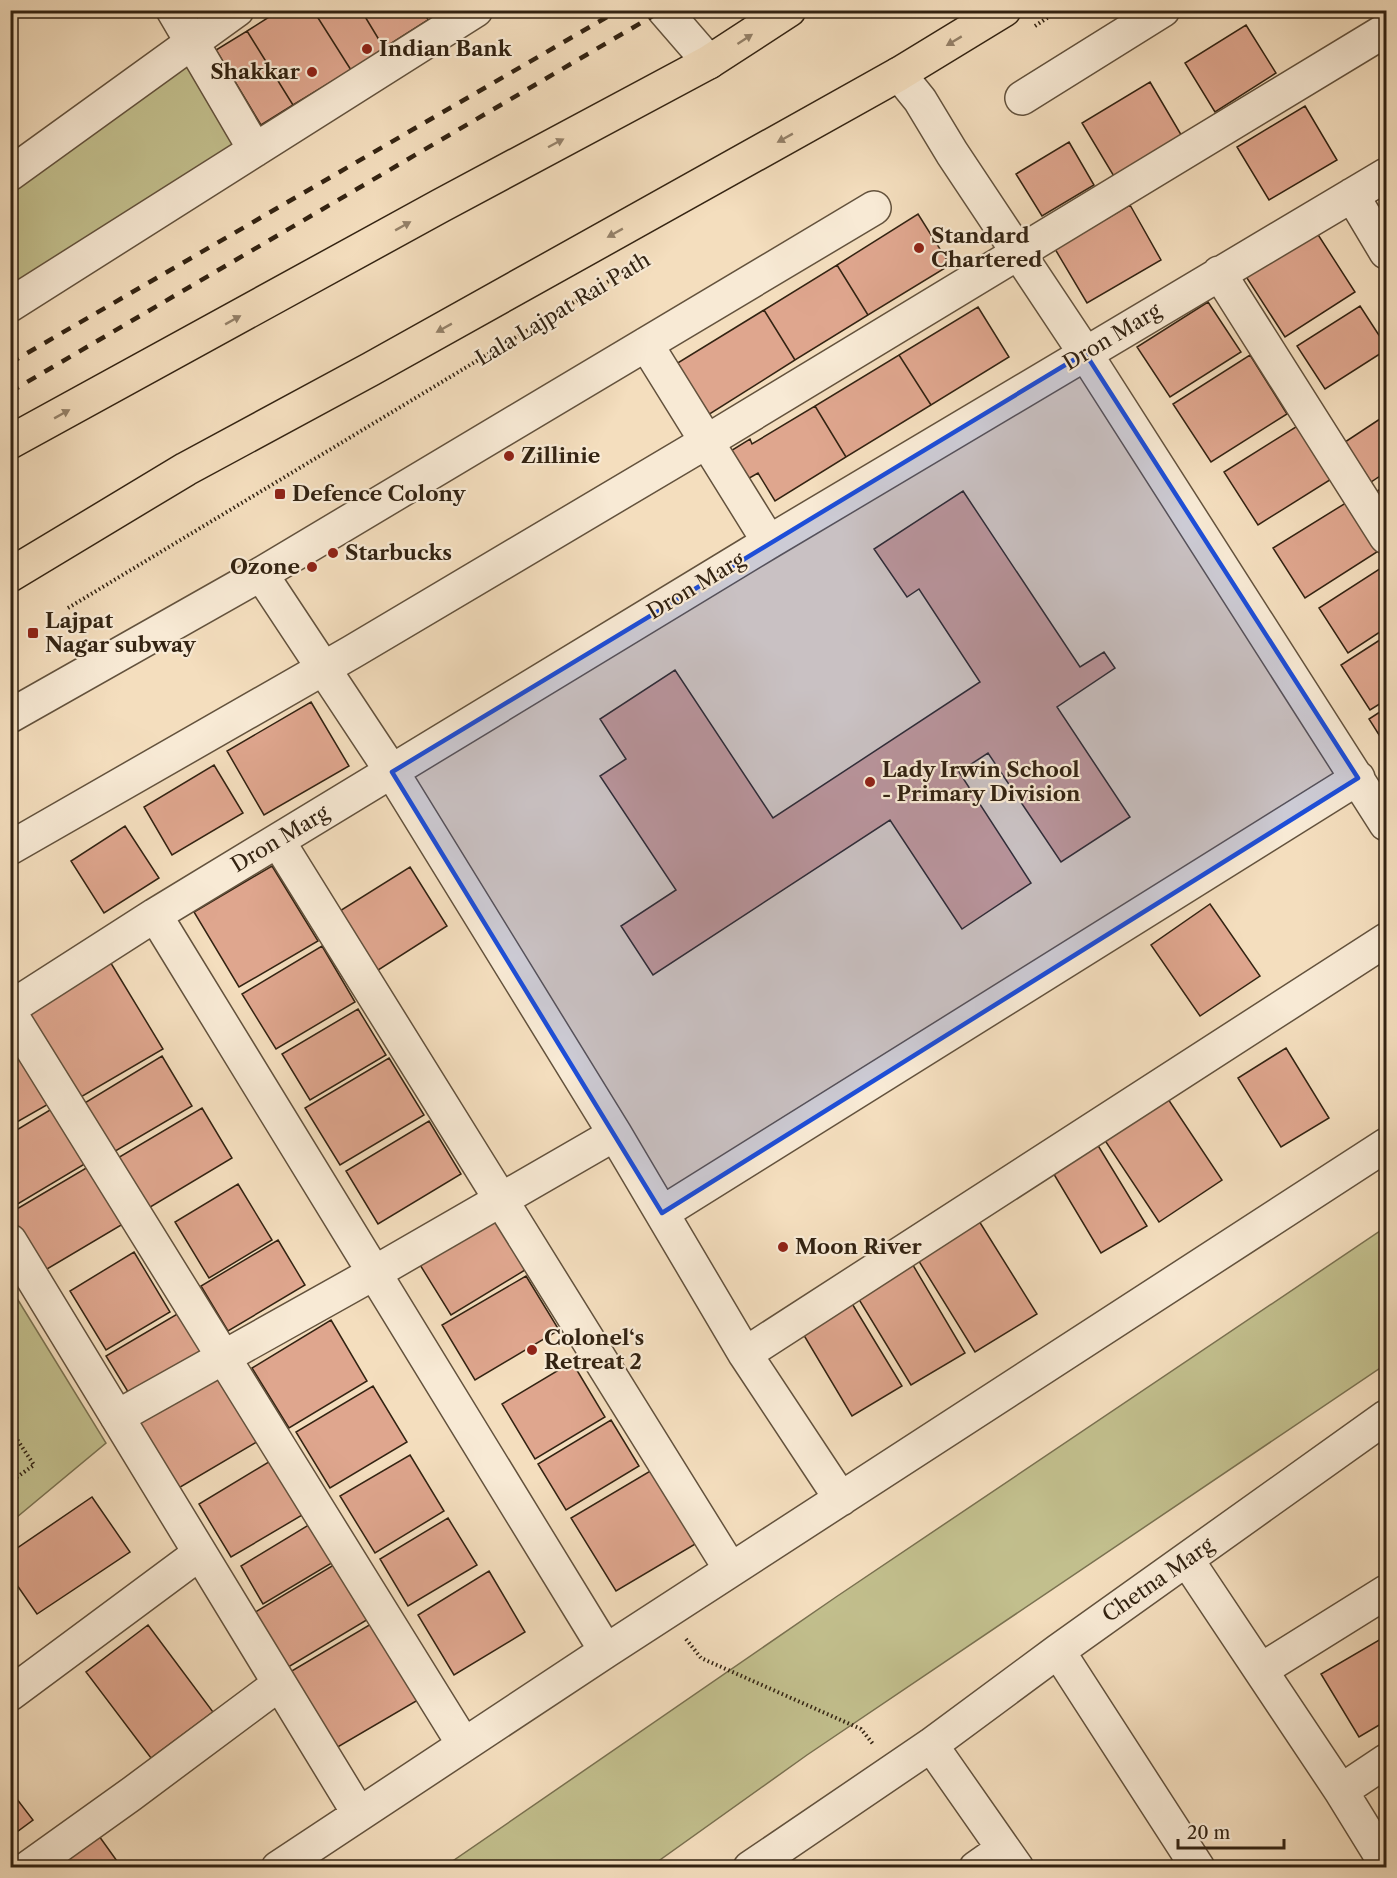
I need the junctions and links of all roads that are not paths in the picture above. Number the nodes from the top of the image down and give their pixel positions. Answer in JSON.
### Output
{"nodes":[{"id":1,"x":173,"y":10,"type":"edge"},
{"id":2,"x":237,"y":10,"type":"edge"},
{"id":3,"x":664,"y":10,"type":"edge"},
{"id":4,"x":789,"y":10,"type":"edge"},
{"id":5,"x":1163,"y":10,"type":"edge"},
{"id":6,"x":457,"y":15,"type":"edge"},
{"id":7,"x":1017,"y":20,"type":"edge"},
{"id":8,"x":1386,"y":30,"type":"edge"},
{"id":9,"x":192,"y":41,"type":"junction"},
{"id":10,"x":709,"y":62,"type":"junction"},
{"id":11,"x":899,"y":74,"type":"junction"},
{"id":12,"x":1022,"y":98,"type":"dead end"},
{"id":13,"x":255,"y":150,"type":"junction"},
{"id":14,"x":10,"y":174,"type":"edge"},
{"id":15,"x":1386,"y":175,"type":"edge"},
{"id":16,"x":1352,"y":195,"type":"junction"},
{"id":17,"x":874,"y":208,"type":"dead end"},
{"id":18,"x":1386,"y":252,"type":"edge"},
{"id":19,"x":1018,"y":254,"type":"junction"},
{"id":20,"x":1219,"y":273,"type":"junction"},
{"id":21,"x":10,"y":305,"type":"edge"},
{"id":22,"x":646,"y":344,"type":"junction"},
{"id":23,"x":1085,"y":353,"type":"junction"},
{"id":24,"x":10,"y":442,"type":"edge"},
{"id":25,"x":706,"y":442,"type":"junction"},
{"id":26,"x":1386,"y":537,"type":"edge"},
{"id":27,"x":769,"y":542,"type":"junction"},
{"id":28,"x":261,"y":574,"type":"junction"},
{"id":29,"x":10,"y":575,"type":"edge"},
{"id":30,"x":323,"y":669,"type":"junction"},
{"id":31,"x":10,"y":716,"type":"edge"},
{"id":32,"x":392,"y":772,"type":"junction"},
{"id":33,"x":1358,"y":778,"type":"junction"},
{"id":34,"x":1386,"y":824,"type":"edge"},
{"id":35,"x":278,"y":841,"type":"junction"},
{"id":36,"x":10,"y":848,"type":"edge"},
{"id":37,"x":155,"y":915,"type":"junction"},
{"id":38,"x":1386,"y":940,"type":"edge"},
{"id":39,"x":10,"y":1008,"type":"edge"},
{"id":40,"x":10,"y":1013,"type":"edge"},
{"id":41,"x":615,"y":1134,"type":"junction"},
{"id":42,"x":1386,"y":1145,"type":"edge"},
{"id":43,"x":501,"y":1200,"type":"junction"},
{"id":44,"x":662,"y":1213,"type":"junction"},
{"id":45,"x":10,"y":1241,"type":"edge"},
{"id":46,"x":374,"y":1273,"type":"junction"},
{"id":47,"x":746,"y":1354,"type":"junction"},
{"id":48,"x":223,"y":1356,"type":"junction"},
{"id":49,"x":1386,"y":1416,"type":"edge"},
{"id":50,"x":117,"y":1417,"type":"junction"},
{"id":51,"x":841,"y":1498,"type":"junction"},
{"id":52,"x":200,"y":1553,"type":"junction"},
{"id":53,"x":723,"y":1557,"type":"junction"},
{"id":54,"x":1187,"y":1560,"type":"junction"},
{"id":55,"x":1386,"y":1592,"type":"edge"},
{"id":56,"x":606,"y":1651,"type":"junction"},
{"id":57,"x":1058,"y":1651,"type":"junction"},
{"id":58,"x":1261,"y":1671,"type":"junction"},
{"id":59,"x":279,"y":1684,"type":"junction"},
{"id":60,"x":10,"y":1694,"type":"edge"},
{"id":61,"x":464,"y":1745,"type":"junction"},
{"id":62,"x":931,"y":1745,"type":"junction"},
{"id":63,"x":1386,"y":1761,"type":"edge"},
{"id":64,"x":1341,"y":1791,"type":"junction"},
{"id":65,"x":359,"y":1814,"type":"junction"},
{"id":66,"x":1010,"y":1858,"type":"edge"},
{"id":67,"x":1386,"y":1864,"type":"edge"},
{"id":68,"x":28,"y":1868,"type":"edge"},
{"id":69,"x":278,"y":1868,"type":"edge"},
{"id":70,"x":750,"y":1868,"type":"edge"},
{"id":71,"x":976,"y":1868,"type":"edge"},
{"id":72,"x":1198,"y":1868,"type":"edge"}],
"edges":[{"from":1,"to":9,"type":"street"},
{"from":2,"to":9,"type":"street"},
{"from":3,"to":10,"type":"street"},
{"from":10,"to":4,"type":"main road","one_way":true},
{"from":5,"to":12,"type":"street"},
{"from":6,"to":13,"type":"street"},
{"from":7,"to":11,"type":"main road","name":"Lala Lajpat Rai Path","one_way":true},
{"from":8,"to":19,"type":"street"},
{"from":9,"to":13,"type":"street"},
{"from":9,"to":14,"type":"street"},
{"from":24,"to":10,"type":"main road","one_way":true},
{"from":11,"to":19,"type":"street"},
{"from":11,"to":29,"type":"main road","name":"Lala Lajpat Rai Path","one_way":true},
{"from":13,"to":21,"type":"street"},
{"from":15,"to":16,"type":"street","name":"Dron Marg"},
{"from":16,"to":18,"type":"street"},
{"from":16,"to":20,"type":"street","name":"Dron Marg"},
{"from":17,"to":22,"type":"street"},
{"from":19,"to":23,"type":"street"},
{"from":19,"to":25,"type":"street"},
{"from":20,"to":23,"type":"street","name":"Dron Marg"},
{"from":20,"to":26,"type":"street"},
{"from":22,"to":25,"type":"street"},
{"from":22,"to":28,"type":"street"},
{"from":23,"to":27,"type":"street","name":"Dron Marg"},
{"from":23,"to":33,"type":"street"},
{"from":25,"to":27,"type":"street"},
{"from":25,"to":30,"type":"street"},
{"from":27,"to":32,"type":"street","name":"Dron Marg"},
{"from":28,"to":30,"type":"street"},
{"from":28,"to":31,"type":"street"},
{"from":30,"to":32,"type":"street"},
{"from":30,"to":36,"type":"street"},
{"from":32,"to":35,"type":"street","name":"Dron Marg"},
{"from":32,"to":41,"type":"street"},
{"from":33,"to":34,"type":"street"},
{"from":33,"to":44,"type":"street"},
{"from":35,"to":37,"type":"street","name":"Dron Marg"},
{"from":35,"to":43,"type":"street"},
{"from":37,"to":39,"type":"street","name":"Dron Marg"},
{"from":37,"to":46,"type":"street"},
{"from":38,"to":47,"type":"street"},
{"from":40,"to":48,"type":"street"},
{"from":41,"to":43,"type":"street"},
{"from":41,"to":44,"type":"street"},
{"from":42,"to":51,"type":"street"},
{"from":43,"to":46,"type":"street"},
{"from":43,"to":53,"type":"street"},
{"from":44,"to":47,"type":"street"},
{"from":45,"to":50,"type":"street"},
{"from":46,"to":48,"type":"street"},
{"from":46,"to":56,"type":"street"},
{"from":47,"to":51,"type":"street"},
{"from":48,"to":50,"type":"street"},
{"from":48,"to":61,"type":"street"},
{"from":49,"to":54,"type":"street","name":"Chetna Marg"},
{"from":50,"to":52,"type":"street"},
{"from":51,"to":53,"type":"street"},
{"from":52,"to":59,"type":"street"},
{"from":52,"to":60,"type":"street"},
{"from":53,"to":56,"type":"street"},
{"from":54,"to":57,"type":"street","name":"Chetna Marg"},
{"from":54,"to":58,"type":"street"},
{"from":55,"to":58,"type":"street"},
{"from":56,"to":61,"type":"street"},
{"from":57,"to":62,"type":"street","name":"Chetna Marg"},
{"from":57,"to":72,"type":"street"},
{"from":58,"to":64,"type":"street"},
{"from":59,"to":65,"type":"street"},
{"from":59,"to":68,"type":"street"},
{"from":61,"to":65,"type":"street"},
{"from":62,"to":66,"type":"street"},
{"from":62,"to":70,"type":"street","name":"Chetna Marg"},
{"from":63,"to":64,"type":"street"},
{"from":64,"to":67,"type":"street"},
{"from":65,"to":69,"type":"street"},
{"from":66,"to":71,"type":"street"}]}
